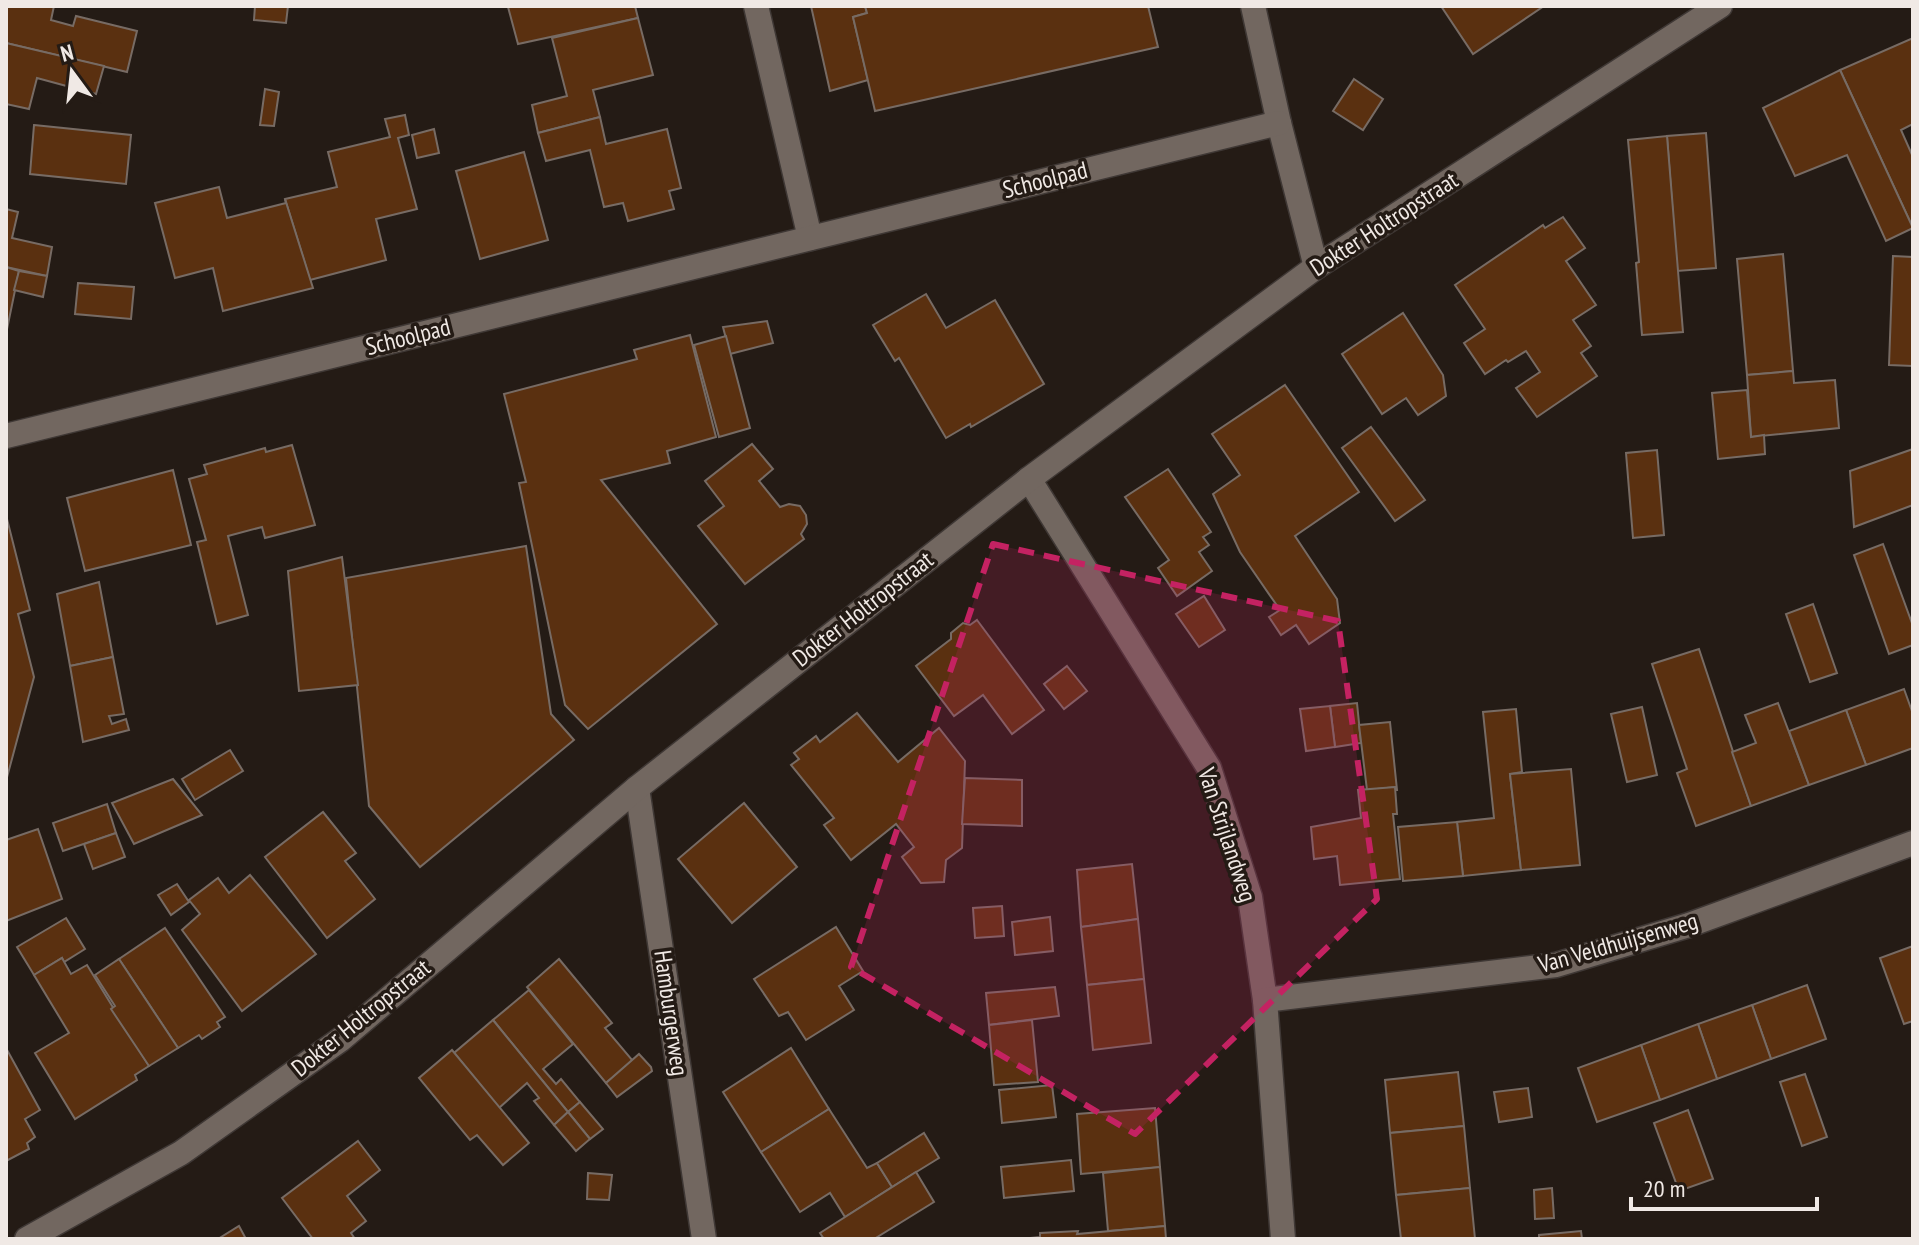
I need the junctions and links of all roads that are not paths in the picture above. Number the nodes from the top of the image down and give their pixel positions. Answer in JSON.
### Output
{"nodes":[{"id":1,"x":756,"y":6,"type":"edge"},
{"id":2,"x":1253,"y":6,"type":"edge"},
{"id":3,"x":1720,"y":6,"type":"edge"},
{"id":4,"x":1279,"y":123,"type":"junction"},
{"id":5,"x":810,"y":238,"type":"junction"},
{"id":6,"x":1316,"y":267,"type":"junction"},
{"id":7,"x":6,"y":436,"type":"edge"},
{"id":8,"x":1029,"y":479,"type":"junction"},
{"id":9,"x":637,"y":788,"type":"junction"},
{"id":10,"x":1913,"y":843,"type":"edge"},
{"id":11,"x":1265,"y":1000,"type":"junction"},
{"id":12,"x":27,"y":1239,"type":"edge"},
{"id":13,"x":704,"y":1239,"type":"edge"},
{"id":14,"x":1283,"y":1239,"type":"edge"}],
"edges":[{"from":1,"to":5,"type":"street"},
{"from":2,"to":4,"type":"street"},
{"from":3,"to":6,"type":"street","name":"Dokter Holtropstraat"},
{"from":4,"to":5,"type":"street","name":"Schoolpad"},
{"from":4,"to":6,"type":"street"},
{"from":5,"to":7,"type":"street","name":"Schoolpad"},
{"from":6,"to":8,"type":"street","name":"Dokter Holtropstraat"},
{"from":8,"to":9,"type":"street","name":"Dokter Holtropstraat"},
{"from":8,"to":11,"type":"street","name":"Van Strijlandweg"},
{"from":9,"to":12,"type":"street","name":"Dokter Holtropstraat"},
{"from":9,"to":13,"type":"street","name":"Hamburgerweg"},
{"from":10,"to":11,"type":"street","name":"Van Veldhuijsenweg"},
{"from":11,"to":14,"type":"street","name":"Van Strijlandweg"}]}
